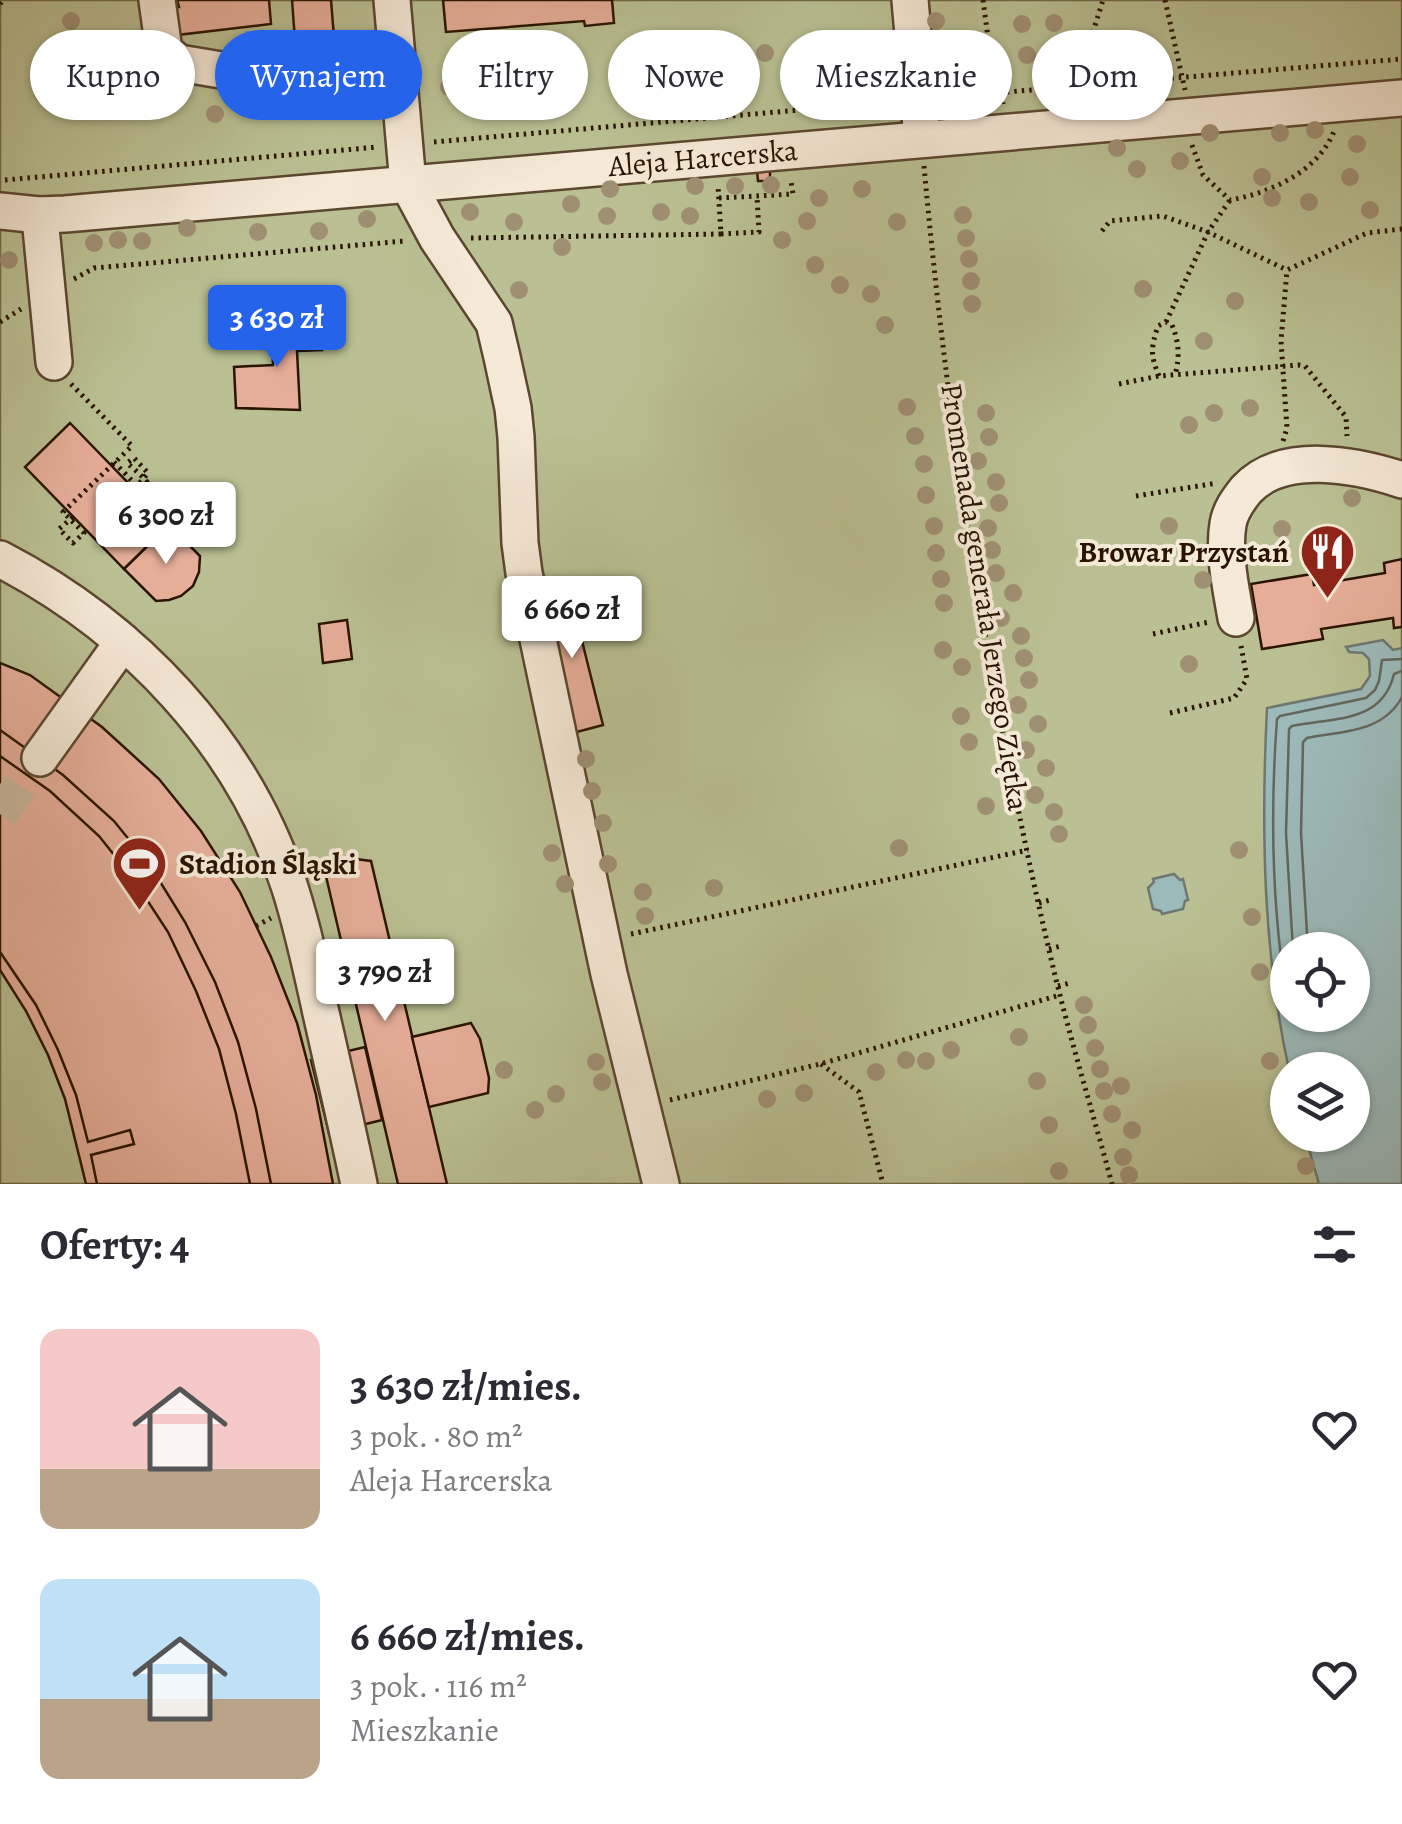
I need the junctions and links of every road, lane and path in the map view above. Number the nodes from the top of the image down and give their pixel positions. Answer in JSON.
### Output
{"nodes":[{"id":1,"x":157,"y":0,"type":"edge"},
{"id":2,"x":392,"y":0,"type":"edge"},
{"id":3,"x":910,"y":0,"type":"edge"},
{"id":4,"x":983,"y":0,"type":"edge"},
{"id":5,"x":1103,"y":0,"type":"edge"},
{"id":6,"x":1165,"y":0,"type":"edge"},
{"id":7,"x":395,"y":30,"type":"edge"},
{"id":8,"x":913,"y":30,"type":"edge"},
{"id":9,"x":987,"y":30,"type":"edge"},
{"id":10,"x":1094,"y":30,"type":"edge"},
{"id":11,"x":1402,"y":59,"type":"edge"},
{"id":12,"x":215,"y":70,"type":"edge"},
{"id":13,"x":1183,"y":77,"type":"junction"},
{"id":14,"x":1173,"y":78,"type":"edge"},
{"id":15,"x":1402,"y":98,"type":"edge"},
{"id":16,"x":1335,"y":104,"type":"junction"},
{"id":17,"x":780,"y":112,"type":"edge"},
{"id":18,"x":1187,"y":116,"type":"junction"},
{"id":19,"x":403,"y":120,"type":"edge"},
{"id":20,"x":921,"y":120,"type":"edge"},
{"id":21,"x":922,"y":138,"type":"junction"},
{"id":22,"x":419,"y":143,"type":"dead end"},
{"id":23,"x":388,"y":146,"type":"dead end"},
{"id":24,"x":408,"y":184,"type":"junction"},
{"id":25,"x":757,"y":196,"type":"dead end"},
{"id":26,"x":719,"y":198,"type":"dead end"},
{"id":27,"x":1230,"y":200,"type":"junction"},
{"id":28,"x":1,"y":204,"type":"edge"},
{"id":29,"x":42,"y":215,"type":"junction"},
{"id":30,"x":1402,"y":229,"type":"edge"},
{"id":31,"x":1102,"y":230,"type":"dead end"},
{"id":32,"x":1208,"y":232,"type":"junction"},
{"id":33,"x":721,"y":234,"type":"junction"},
{"id":34,"x":436,"y":238,"type":"junction"},
{"id":35,"x":1287,"y":270,"type":"junction"},
{"id":36,"x":68,"y":282,"type":"dead end"},
{"id":37,"x":1166,"y":322,"type":"junction"},
{"id":38,"x":54,"y":362,"type":"joint"},
{"id":39,"x":1283,"y":368,"type":"junction"},
{"id":40,"x":1175,"y":375,"type":"junction"},
{"id":41,"x":1159,"y":376,"type":"junction"},
{"id":42,"x":1119,"y":384,"type":"dead end"},
{"id":43,"x":1348,"y":448,"type":"dead end"},
{"id":44,"x":114,"y":462,"type":"junction"},
{"id":45,"x":1270,"y":473,"type":"junction"},
{"id":46,"x":1402,"y":480,"type":"edge"},
{"id":47,"x":137,"y":490,"type":"dead end"},
{"id":48,"x":1136,"y":496,"type":"dead end"},
{"id":49,"x":72,"y":517,"type":"dead end"},
{"id":50,"x":0,"y":559,"type":"edge"},
{"id":51,"x":1228,"y":630,"type":"junction"},
{"id":52,"x":1154,"y":634,"type":"dead end"},
{"id":53,"x":123,"y":642,"type":"junction"},
{"id":54,"x":1170,"y":713,"type":"dead end"},
{"id":55,"x":40,"y":758,"type":"tunnel mouth"},
{"id":56,"x":1028,"y":850,"type":"junction"},
{"id":57,"x":1042,"y":864,"type":"dead end"},
{"id":58,"x":1031,"y":866,"type":"junction"},
{"id":59,"x":1050,"y":900,"type":"dead end"},
{"id":60,"x":1040,"y":903,"type":"junction"},
{"id":61,"x":603,"y":940,"type":"junction"},
{"id":62,"x":1061,"y":946,"type":"dead end"},
{"id":63,"x":1048,"y":949,"type":"junction"},
{"id":64,"x":1070,"y":983,"type":"dead end"},
{"id":65,"x":1058,"y":986,"type":"junction"},
{"id":66,"x":1060,"y":995,"type":"junction"},
{"id":67,"x":820,"y":1064,"type":"junction"},
{"id":68,"x":643,"y":1107,"type":"junction"},
{"id":69,"x":360,"y":1184,"type":"edge"},
{"id":70,"x":661,"y":1184,"type":"edge"},
{"id":71,"x":882,"y":1184,"type":"edge"},
{"id":72,"x":1112,"y":1184,"type":"edge"}],
"edges":[{"from":1,"to":12,"type":"street"},
{"from":2,"to":7,"type":"street"},
{"from":3,"to":8,"type":"street"},
{"from":4,"to":9,"type":"path"},
{"from":5,"to":10,"type":"path"},
{"from":6,"to":13,"type":"path"},
{"from":11,"to":13,"type":"path","name":"Aleja Harcerska"},
{"from":13,"to":14,"type":"path","name":"Aleja Harcerska"},
{"from":13,"to":18,"type":"path"},
{"from":15,"to":16,"type":"street","name":"Aleja Harcerska"},
{"from":16,"to":18,"type":"street","name":"Aleja Harcerska"},
{"from":16,"to":27,"type":"path"},
{"from":17,"to":22,"type":"path","name":"Aleja Harcerska"},
{"from":18,"to":21,"type":"street","name":"Aleja Harcerska"},
{"from":18,"to":27,"type":"path"},
{"from":19,"to":24,"type":"street"},
{"from":20,"to":21,"type":"street"},
{"from":21,"to":24,"type":"street","name":"Aleja Harcerska"},
{"from":21,"to":56,"type":"path","name":"Promenada generała Jerzego Ziętka"},
{"from":23,"to":28,"type":"path"},
{"from":24,"to":29,"type":"street","name":"Aleja Harcerska"},
{"from":24,"to":34,"type":"street"},
{"from":25,"to":33,"type":"path"},
{"from":26,"to":33,"type":"path"},
{"from":27,"to":32,"type":"path"},
{"from":28,"to":29,"type":"street","name":"Aleja Harcerska"},
{"from":29,"to":38,"type":"street"},
{"from":30,"to":35,"type":"path"},
{"from":31,"to":32,"type":"path"},
{"from":32,"to":35,"type":"path"},
{"from":32,"to":37,"type":"path"},
{"from":33,"to":34,"type":"path"},
{"from":34,"to":36,"type":"path"},
{"from":34,"to":61,"type":"street"},
{"from":35,"to":39,"type":"path"},
{"from":37,"to":40,"type":"path"},
{"from":37,"to":41,"type":"path"},
{"from":38,"to":44,"type":"path"},
{"from":39,"to":40,"type":"path"},
{"from":39,"to":43,"type":"path"},
{"from":39,"to":45,"type":"path"},
{"from":40,"to":41,"type":"path"},
{"from":41,"to":42,"type":"path"},
{"from":44,"to":47,"type":"path"},
{"from":44,"to":49,"type":"path"},
{"from":45,"to":46,"type":"street"},
{"from":45,"to":48,"type":"path"},
{"from":45,"to":51,"type":"street"},
{"from":50,"to":53,"type":"street"},
{"from":51,"to":52,"type":"path"},
{"from":51,"to":54,"type":"path"},
{"from":53,"to":55,"type":"street"},
{"from":53,"to":69,"type":"street"},
{"from":56,"to":58,"type":"path","name":"Promenada generała Jerzego Ziętka"},
{"from":56,"to":61,"type":"path"},
{"from":57,"to":58,"type":"path"},
{"from":58,"to":60,"type":"path","name":"Promenada generała Jerzego Ziętka"},
{"from":59,"to":60,"type":"path"},
{"from":60,"to":63,"type":"path","name":"Promenada generała Jerzego Ziętka"},
{"from":61,"to":68,"type":"street"},
{"from":62,"to":63,"type":"path"},
{"from":63,"to":65,"type":"path","name":"Promenada generała Jerzego Ziętka"},
{"from":64,"to":65,"type":"path"},
{"from":65,"to":66,"type":"path","name":"Promenada generała Jerzego Ziętka"},
{"from":66,"to":67,"type":"path"},
{"from":66,"to":72,"type":"path","name":"Promenada generała Jerzego Ziętka"},
{"from":67,"to":68,"type":"path"},
{"from":67,"to":71,"type":"path"},
{"from":68,"to":70,"type":"street"}]}
